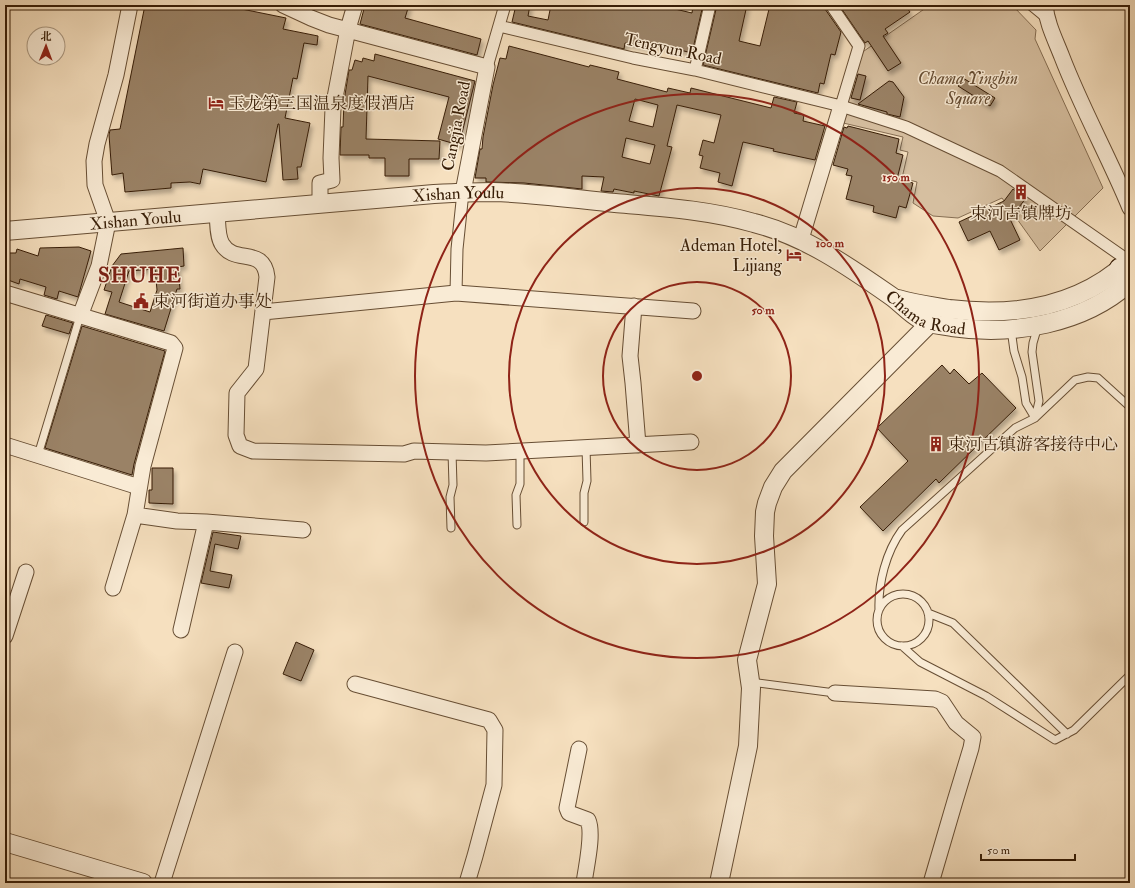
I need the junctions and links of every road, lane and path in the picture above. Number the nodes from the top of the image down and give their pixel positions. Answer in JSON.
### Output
{"nodes":[{"id":1,"x":130,"y":5,"type":"edge"},
{"id":2,"x":283,"y":5,"type":"edge"},
{"id":3,"x":355,"y":5,"type":"edge"},
{"id":4,"x":505,"y":5,"type":"edge"},
{"id":5,"x":710,"y":5,"type":"edge"},
{"id":6,"x":831,"y":5,"type":"edge"},
{"id":7,"x":1029,"y":5,"type":"edge"},
{"id":8,"x":1046,"y":12,"type":"edge"},
{"id":9,"x":499,"y":26,"type":"junction"},
{"id":10,"x":348,"y":29,"type":"junction"},
{"id":11,"x":486,"y":67,"type":"junction"},
{"id":12,"x":695,"y":70,"type":"junction"},
{"id":13,"x":841,"y":106,"type":"junction"},
{"id":14,"x":463,"y":192,"type":"junction"},
{"id":15,"x":320,"y":204,"type":"junction"},
{"id":16,"x":1130,"y":208,"type":"edge"},
{"id":17,"x":217,"y":213,"type":"junction"},
{"id":18,"x":108,"y":222,"type":"junction"},
{"id":19,"x":5,"y":231,"type":"edge"},
{"id":20,"x":801,"y":239,"type":"junction"},
{"id":21,"x":1128,"y":270,"type":"edge"},
{"id":22,"x":456,"y":293,"type":"junction"},
{"id":23,"x":5,"y":294,"type":"edge"},
{"id":24,"x":892,"y":297,"type":"junction"},
{"id":25,"x":634,"y":306,"type":"junction"},
{"id":26,"x":693,"y":311,"type":"dead end"},
{"id":27,"x":263,"y":312,"type":"junction"},
{"id":28,"x":80,"y":316,"type":"junction"},
{"id":29,"x":930,"y":323,"type":"junction"},
{"id":30,"x":1038,"y":325,"type":"junction"},
{"id":31,"x":1011,"y":329,"type":"junction"},
{"id":32,"x":1130,"y":408,"type":"edge"},
{"id":33,"x":1035,"y":418,"type":"junction"},
{"id":34,"x":691,"y":442,"type":"dead end"},
{"id":35,"x":5,"y":445,"type":"edge"},
{"id":36,"x":638,"y":445,"type":"junction"},
{"id":37,"x":586,"y":448,"type":"junction"},
{"id":38,"x":520,"y":451,"type":"junction"},
{"id":39,"x":452,"y":452,"type":"junction"},
{"id":40,"x":38,"y":455,"type":"junction"},
{"id":41,"x":139,"y":487,"type":"junction"},
{"id":42,"x":135,"y":515,"type":"junction"},
{"id":43,"x":206,"y":522,"type":"junction"},
{"id":44,"x":584,"y":522,"type":"dead end"},
{"id":45,"x":517,"y":525,"type":"dead end"},
{"id":46,"x":451,"y":528,"type":"dead end"},
{"id":47,"x":303,"y":530,"type":"dead end"},
{"id":48,"x":26,"y":572,"type":"dead end"},
{"id":49,"x":113,"y":588,"type":"dead end"},
{"id":50,"x":879,"y":610,"type":"junction"},
{"id":51,"x":928,"y":613,"type":"junction"},
{"id":52,"x":181,"y":630,"type":"dead end"},
{"id":53,"x":5,"y":636,"type":"edge"},
{"id":54,"x":902,"y":646,"type":"junction"},
{"id":55,"x":235,"y":652,"type":"dead end"},
{"id":56,"x":1130,"y":675,"type":"edge"},
{"id":57,"x":750,"y":682,"type":"junction"},
{"id":58,"x":355,"y":684,"type":"dead end"},
{"id":59,"x":835,"y":693,"type":"joint"},
{"id":60,"x":1067,"y":734,"type":"junction"},
{"id":61,"x":579,"y":749,"type":"dead end"},
{"id":62,"x":5,"y":842,"type":"edge"},
{"id":63,"x":143,"y":883,"type":"edge"},
{"id":64,"x":162,"y":883,"type":"edge"},
{"id":65,"x":467,"y":883,"type":"edge"},
{"id":66,"x":584,"y":883,"type":"edge"},
{"id":67,"x":719,"y":883,"type":"edge"},
{"id":68,"x":931,"y":883,"type":"edge"}],
"edges":[{"from":1,"to":18,"type":"street"},
{"from":2,"to":10,"type":"street"},
{"from":3,"to":10,"type":"street"},
{"from":4,"to":9,"type":"street"},
{"from":5,"to":12,"type":"street"},
{"from":6,"to":13,"type":"street"},
{"from":7,"to":8,"type":"lane"},
{"from":8,"to":16,"type":"street"},
{"from":9,"to":11,"type":"street"},
{"from":9,"to":12,"type":"street","name":"Tengyun Road"},
{"from":10,"to":11,"type":"street"},
{"from":10,"to":15,"type":"street"},
{"from":11,"to":14,"type":"street","name":"Cangjia Road"},
{"from":12,"to":13,"type":"street","name":"Tengyun Road"},
{"from":13,"to":20,"type":"street"},
{"from":13,"to":21,"type":"street","name":"Tengyun Road"},
{"from":14,"to":15,"type":"street","name":"Xishan Youlu"},
{"from":14,"to":20,"type":"street","name":"Xishan Youlu"},
{"from":14,"to":22,"type":"street"},
{"from":15,"to":17,"type":"street","name":"Xishan Youlu"},
{"from":17,"to":18,"type":"street","name":"Xishan Youlu"},
{"from":17,"to":27,"type":"street"},
{"from":18,"to":19,"type":"street","name":"Xishan Youlu"},
{"from":18,"to":28,"type":"street"},
{"from":20,"to":24,"type":"street","name":"Xishan Youlu"},
{"from":21,"to":24,"type":"street","name":"Chama Road"},
{"from":21,"to":30,"type":"street","name":"Chama Road"},
{"from":22,"to":25,"type":"street"},
{"from":22,"to":27,"type":"street"},
{"from":23,"to":28,"type":"street"},
{"from":24,"to":29,"type":"street","name":"Chama Road"},
{"from":25,"to":26,"type":"street"},
{"from":25,"to":36,"type":"street"},
{"from":27,"to":39,"type":"street"},
{"from":28,"to":40,"type":"lane"},
{"from":28,"to":41,"type":"street"},
{"from":29,"to":31,"type":"street","name":"Chama Road"},
{"from":29,"to":57,"type":"street"},
{"from":30,"to":31,"type":"street","name":"Chama Road"},
{"from":30,"to":33,"type":"lane"},
{"from":31,"to":33,"type":"lane"},
{"from":32,"to":33,"type":"lane"},
{"from":33,"to":50,"type":"lane"},
{"from":34,"to":36,"type":"street"},
{"from":35,"to":40,"type":"street"},
{"from":36,"to":37,"type":"street"},
{"from":37,"to":38,"type":"street"},
{"from":37,"to":44,"type":"lane"},
{"from":38,"to":39,"type":"street"},
{"from":38,"to":45,"type":"lane"},
{"from":39,"to":46,"type":"lane"},
{"from":40,"to":41,"type":"street"},
{"from":41,"to":42,"type":"street"},
{"from":42,"to":43,"type":"street"},
{"from":42,"to":49,"type":"street"},
{"from":43,"to":47,"type":"street"},
{"from":43,"to":52,"type":"street"},
{"from":48,"to":53,"type":"street"},
{"from":50,"to":51,"type":"lane"},
{"from":50,"to":54,"type":"lane"},
{"from":51,"to":54,"type":"lane"},
{"from":51,"to":60,"type":"lane"},
{"from":54,"to":60,"type":"lane"},
{"from":55,"to":64,"type":"street"},
{"from":56,"to":60,"type":"lane"},
{"from":57,"to":59,"type":"lane"},
{"from":57,"to":67,"type":"street"},
{"from":58,"to":65,"type":"street"},
{"from":59,"to":68,"type":"street"},
{"from":61,"to":66,"type":"street"},
{"from":62,"to":63,"type":"street"}]}
